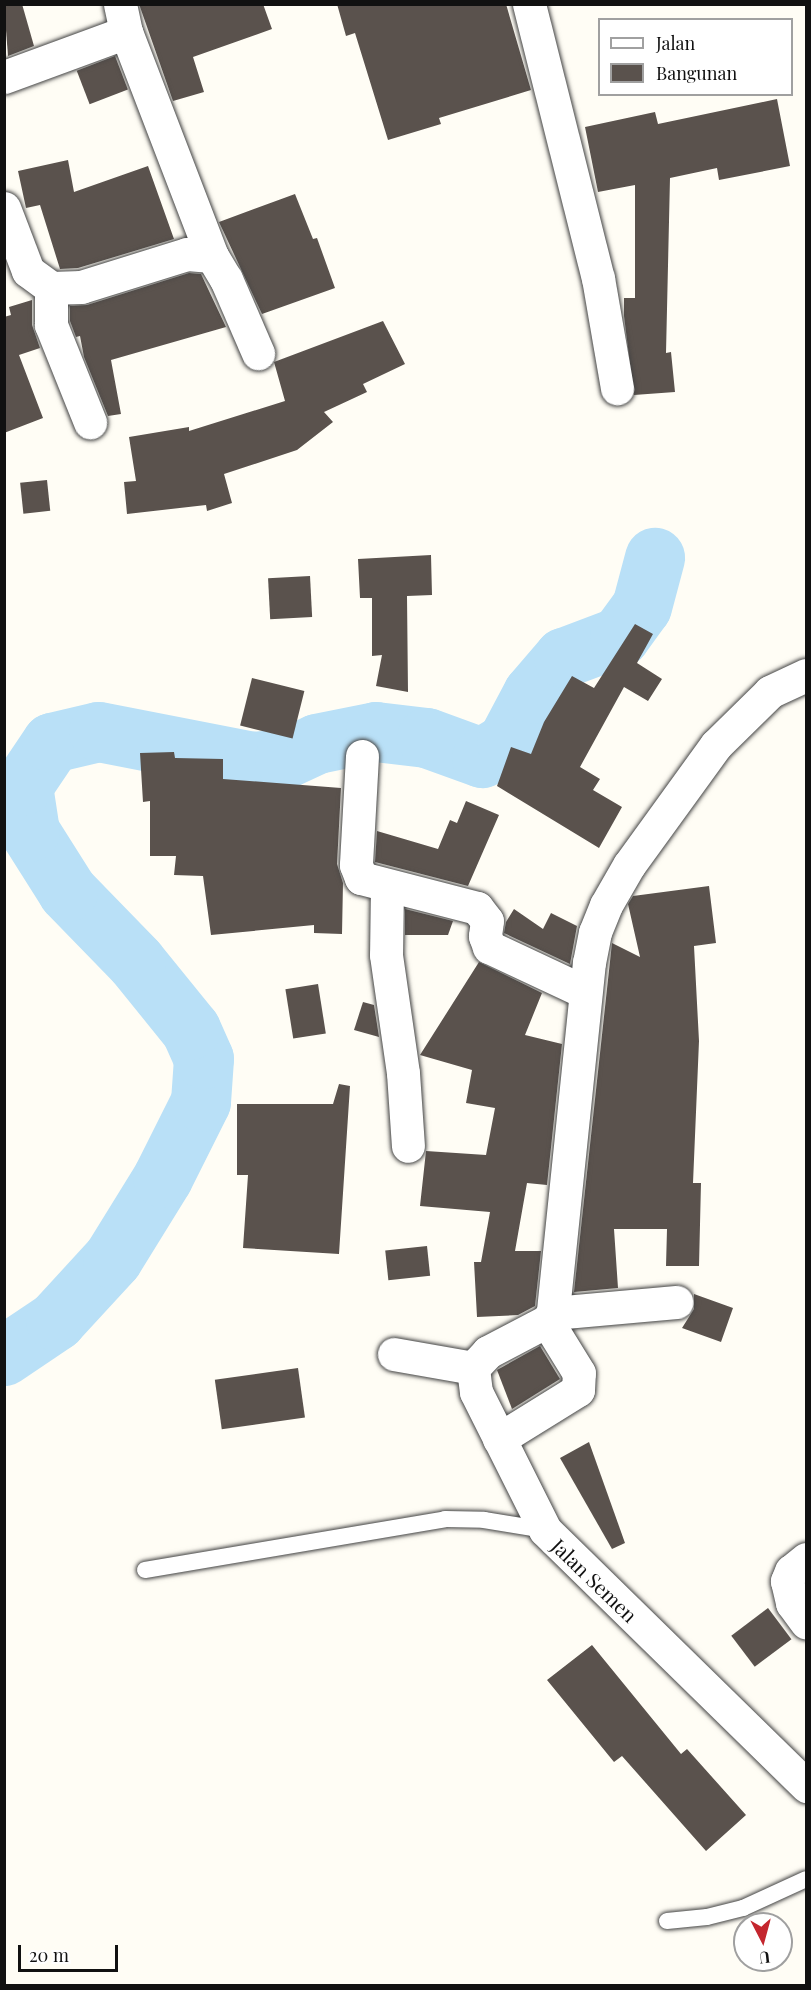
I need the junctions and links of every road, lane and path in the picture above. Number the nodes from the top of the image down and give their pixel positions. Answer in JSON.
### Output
{"nodes":[{"id":1,"x":529,"y":4,"type":"edge"},
{"id":2,"x":123,"y":18,"type":"edge"},
{"id":3,"x":4,"y":77,"type":"edge"},
{"id":4,"x":4,"y":208,"type":"edge"},
{"id":5,"x":212,"y":256,"type":"junction"},
{"id":6,"x":51,"y":288,"type":"junction"},
{"id":7,"x":258,"y":353,"type":"dead end"},
{"id":8,"x":616,"y":388,"type":"dead end"},
{"id":9,"x":90,"y":422,"type":"dead end"},
{"id":10,"x":807,"y":675,"type":"edge"},
{"id":11,"x":362,"y":756,"type":"dead end"},
{"id":12,"x":387,"y":886,"type":"junction"},
{"id":13,"x":585,"y":992,"type":"junction"},
{"id":14,"x":408,"y":1146,"type":"dead end"},
{"id":15,"x":677,"y":1302,"type":"dead end"},
{"id":16,"x":550,"y":1317,"type":"junction"},
{"id":17,"x":394,"y":1354,"type":"dead end"},
{"id":18,"x":473,"y":1368,"type":"junction"},
{"id":19,"x":499,"y":1439,"type":"junction"},
{"id":20,"x":545,"y":1530,"type":"junction"},
{"id":21,"x":807,"y":1559,"type":"edge"},
{"id":22,"x":145,"y":1570,"type":"dead end"},
{"id":23,"x":807,"y":1622,"type":"edge"},
{"id":24,"x":807,"y":1786,"type":"edge"},
{"id":25,"x":807,"y":1879,"type":"edge"},
{"id":26,"x":667,"y":1921,"type":"dead end"}],
"edges":[{"from":1,"to":8,"type":"street"},
{"from":2,"to":3,"type":"street"},
{"from":2,"to":5,"type":"street"},
{"from":4,"to":6,"type":"street"},
{"from":5,"to":6,"type":"street"},
{"from":5,"to":7,"type":"street"},
{"from":6,"to":9,"type":"street"},
{"from":10,"to":13,"type":"street"},
{"from":11,"to":12,"type":"street"},
{"from":12,"to":13,"type":"street"},
{"from":12,"to":14,"type":"street"},
{"from":13,"to":16,"type":"street"},
{"from":15,"to":16,"type":"street"},
{"from":16,"to":18,"type":"street"},
{"from":16,"to":19,"type":"street"},
{"from":17,"to":18,"type":"street"},
{"from":18,"to":19,"type":"street"},
{"from":19,"to":20,"type":"street"},
{"from":20,"to":22,"type":"lane","name":"Jalan Semen"},
{"from":20,"to":24,"type":"street","name":"Jalan Semen"},
{"from":21,"to":23,"type":"street"},
{"from":25,"to":26,"type":"lane"}]}
